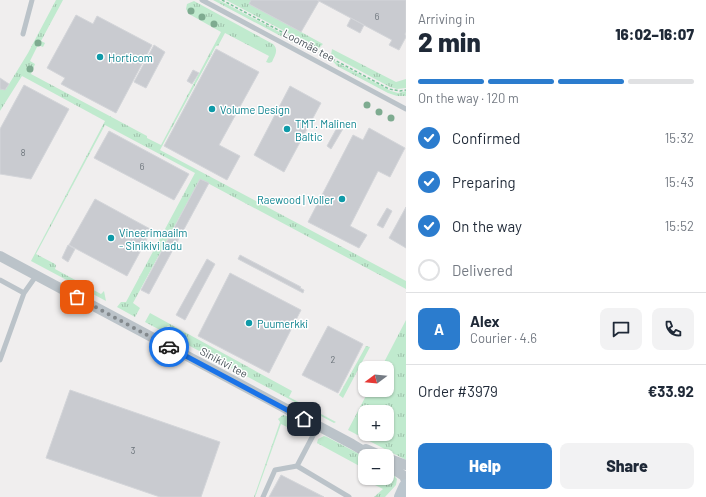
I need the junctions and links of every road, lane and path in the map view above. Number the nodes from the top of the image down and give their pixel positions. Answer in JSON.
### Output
{"nodes":[{"id":1,"x":32,"y":0,"type":"edge"},
{"id":2,"x":202,"y":0,"type":"edge"},
{"id":3,"x":222,"y":0,"type":"edge"},
{"id":4,"x":23,"y":34,"type":"dead end"},
{"id":5,"x":406,"y":90,"type":"edge"},
{"id":6,"x":406,"y":109,"type":"edge"},
{"id":7,"x":0,"y":256,"type":"edge"},
{"id":8,"x":36,"y":276,"type":"junction"},
{"id":9,"x":0,"y":280,"type":"edge"},
{"id":10,"x":24,"y":293,"type":"junction"},
{"id":11,"x":0,"y":360,"type":"edge"},
{"id":12,"x":318,"y":426,"type":"junction"},
{"id":13,"x":352,"y":444,"type":"junction"},
{"id":14,"x":360,"y":449,"type":"edge"},
{"id":15,"x":364,"y":449,"type":"edge"},
{"id":16,"x":394,"y":461,"type":"edge"},
{"id":17,"x":406,"y":465,"type":"edge"},
{"id":18,"x":296,"y":466,"type":"junction"},
{"id":19,"x":394,"y":470,"type":"edge"},
{"id":20,"x":406,"y":481,"type":"edge"},
{"id":21,"x":406,"y":486,"type":"edge"},
{"id":22,"x":263,"y":497,"type":"edge"},
{"id":23,"x":348,"y":497,"type":"edge"},
{"id":24,"x":401,"y":497,"type":"edge"}],
"edges":[{"from":1,"to":4,"type":"lane"},
{"from":2,"to":6,"type":"lane","name":"Loomäe tee"},
{"from":3,"to":5,"type":"path"},
{"from":7,"to":8,"type":"street","name":"Sinikivi tee"},
{"from":8,"to":10,"type":"lane"},
{"from":8,"to":12,"type":"street","name":"Sinikivi tee"},
{"from":9,"to":10,"type":"lane"},
{"from":10,"to":11,"type":"lane"},
{"from":12,"to":13,"type":"street","name":"Sinikivi tee"},
{"from":12,"to":18,"type":"lane"},
{"from":13,"to":14,"type":"street","name":"Sinikivi tee"},
{"from":13,"to":15,"type":"street","name":"Sinikivi tee"},
{"from":16,"to":17,"type":"street"},
{"from":18,"to":22,"type":"lane"},
{"from":18,"to":23,"type":"lane"},
{"from":19,"to":20,"type":"street"},
{"from":21,"to":24,"type":"street"}]}
